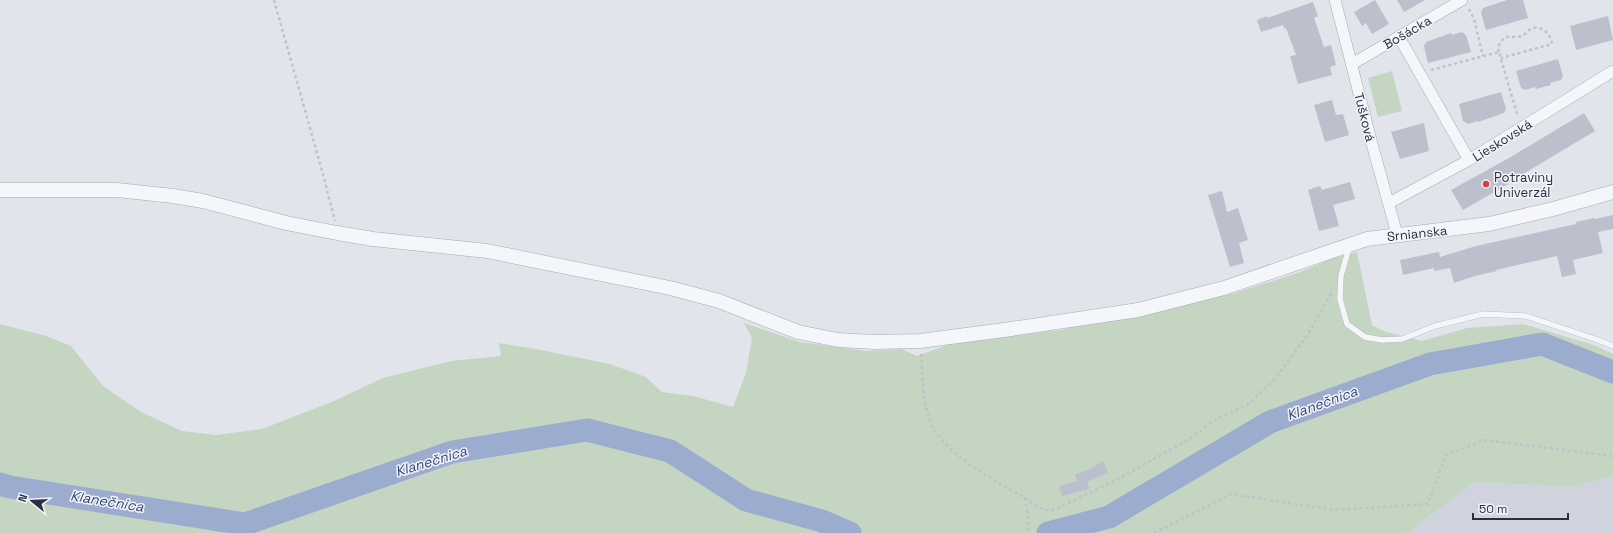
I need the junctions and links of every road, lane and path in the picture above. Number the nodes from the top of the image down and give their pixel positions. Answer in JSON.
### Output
{"nodes":[{"id":1,"x":274,"y":0,"type":"edge"},
{"id":2,"x":1335,"y":0,"type":"edge"},
{"id":3,"x":1465,"y":3,"type":"edge"},
{"id":4,"x":1399,"y":36,"type":"junction"},
{"id":5,"x":1499,"y":52,"type":"junction"},
{"id":6,"x":1483,"y":56,"type":"junction"},
{"id":7,"x":1501,"y":58,"type":"junction"},
{"id":8,"x":1352,"y":64,"type":"junction"},
{"id":9,"x":1426,"y":71,"type":"dead end"},
{"id":10,"x":1613,"y":71,"type":"edge"},
{"id":11,"x":1517,"y":114,"type":"dead end"},
{"id":12,"x":1469,"y":160,"type":"junction"},
{"id":13,"x":0,"y":190,"type":"edge"},
{"id":14,"x":1613,"y":192,"type":"edge"},
{"id":15,"x":1388,"y":203,"type":"junction"},
{"id":16,"x":337,"y":233,"type":"junction"},
{"id":17,"x":1397,"y":234,"type":"junction"},
{"id":18,"x":1351,"y":243,"type":"junction"},
{"id":19,"x":1341,"y":277,"type":"junction"},
{"id":20,"x":920,"y":340,"type":"junction"},
{"id":21,"x":1613,"y":346,"type":"edge"},
{"id":22,"x":1613,"y":456,"type":"edge"},
{"id":23,"x":1025,"y":498,"type":"junction"},
{"id":24,"x":1028,"y":533,"type":"edge"},
{"id":25,"x":1154,"y":533,"type":"edge"}],
"edges":[{"from":1,"to":16,"type":"path"},
{"from":2,"to":8,"type":"street","name":"Tušková"},
{"from":3,"to":4,"type":"street","name":"Bošácka"},
{"from":3,"to":6,"type":"path"},
{"from":4,"to":8,"type":"street","name":"Bošácka"},
{"from":4,"to":12,"type":"street"},
{"from":5,"to":6,"type":"path"},
{"from":5,"to":7,"type":"path"},
{"from":5,"to":7,"type":"path"},
{"from":6,"to":9,"type":"path"},
{"from":7,"to":11,"type":"path"},
{"from":8,"to":15,"type":"street","name":"Tušková"},
{"from":10,"to":12,"type":"street","name":"Lieskovská"},
{"from":12,"to":15,"type":"street","name":"Lieskovská"},
{"from":13,"to":16,"type":"street","name":"Srnianska"},
{"from":14,"to":17,"type":"street","name":"Srnianska"},
{"from":15,"to":17,"type":"street","name":"Tušková"},
{"from":16,"to":20,"type":"street","name":"Srnianska"},
{"from":17,"to":18,"type":"street","name":"Srnianska"},
{"from":18,"to":19,"type":"lane"},
{"from":18,"to":20,"type":"street","name":"Srnianska"},
{"from":19,"to":21,"type":"lane"},
{"from":19,"to":23,"type":"path"},
{"from":20,"to":23,"type":"path"},
{"from":22,"to":25,"type":"path"},
{"from":23,"to":24,"type":"path"}]}
